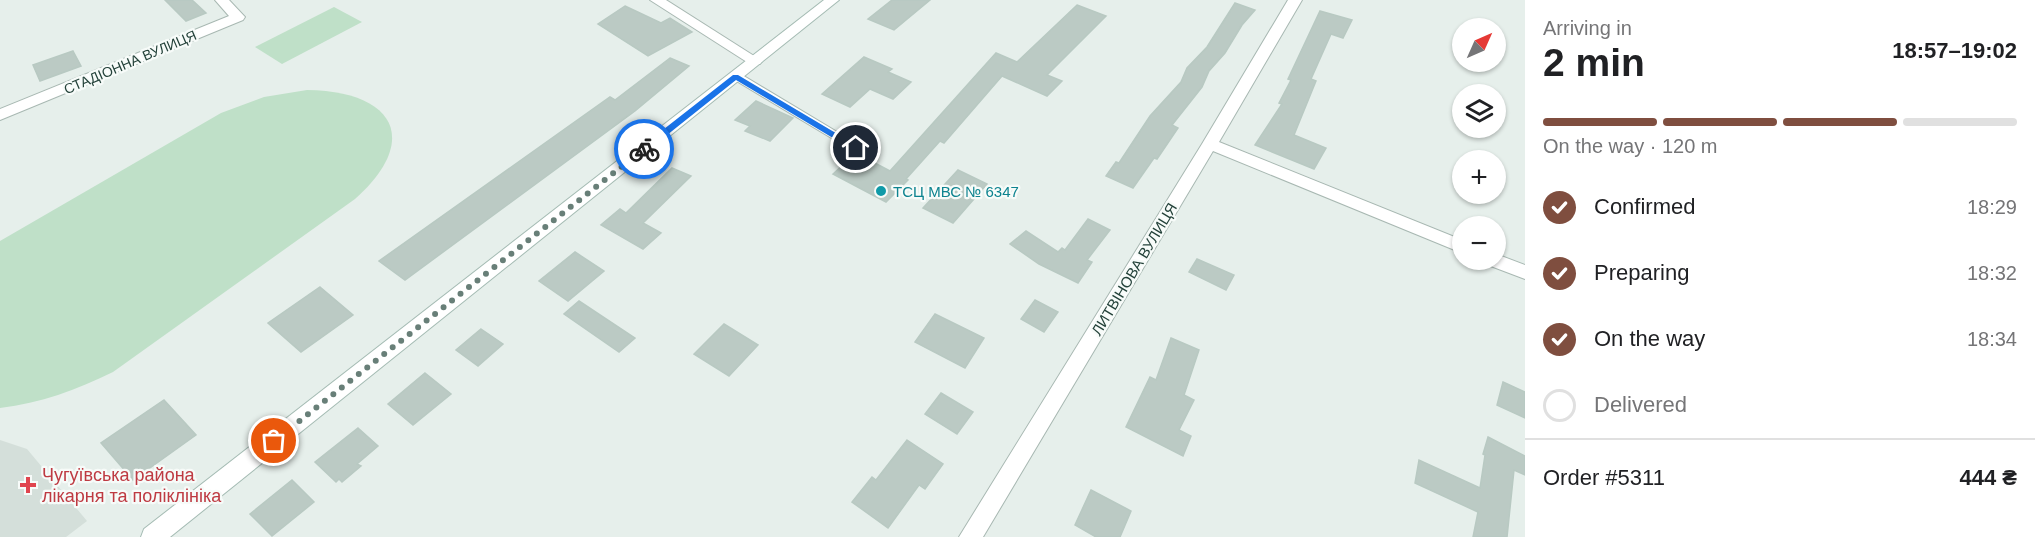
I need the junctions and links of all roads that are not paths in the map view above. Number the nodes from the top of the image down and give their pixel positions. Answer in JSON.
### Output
{"nodes":[{"id":1,"x":222,"y":0,"type":"edge"},
{"id":2,"x":657,"y":0,"type":"edge"},
{"id":3,"x":832,"y":0,"type":"edge"},
{"id":4,"x":1295,"y":0,"type":"edge"},
{"id":5,"x":755,"y":61,"type":"junction"},
{"id":6,"x":736,"y":76,"type":"junction"},
{"id":7,"x":0,"y":115,"type":"edge"},
{"id":8,"x":1210,"y":144,"type":"junction"},
{"id":9,"x":856,"y":148,"type":"dead end"},
{"id":10,"x":1452,"y":243,"type":"edge"},
{"id":11,"x":1506,"y":265,"type":"edge"},
{"id":12,"x":1525,"y":272,"type":"edge"},
{"id":13,"x":152,"y":537,"type":"edge"},
{"id":14,"x":970,"y":537,"type":"edge"}],
"edges":[{"from":1,"to":7,"type":"street","name":"СТАДІОННА ВУЛИЦЯ"},
{"from":2,"to":5,"type":"street"},
{"from":3,"to":5,"type":"street"},
{"from":4,"to":8,"type":"street","name":"ЛИТВІНОВА ВУЛИЦЯ"},
{"from":5,"to":6,"type":"street"},
{"from":6,"to":9,"type":"lane"},
{"from":6,"to":13,"type":"street"},
{"from":8,"to":10,"type":"street"},
{"from":8,"to":14,"type":"street","name":"ЛИТВІНОВА ВУЛИЦЯ"},
{"from":11,"to":12,"type":"street"}]}
